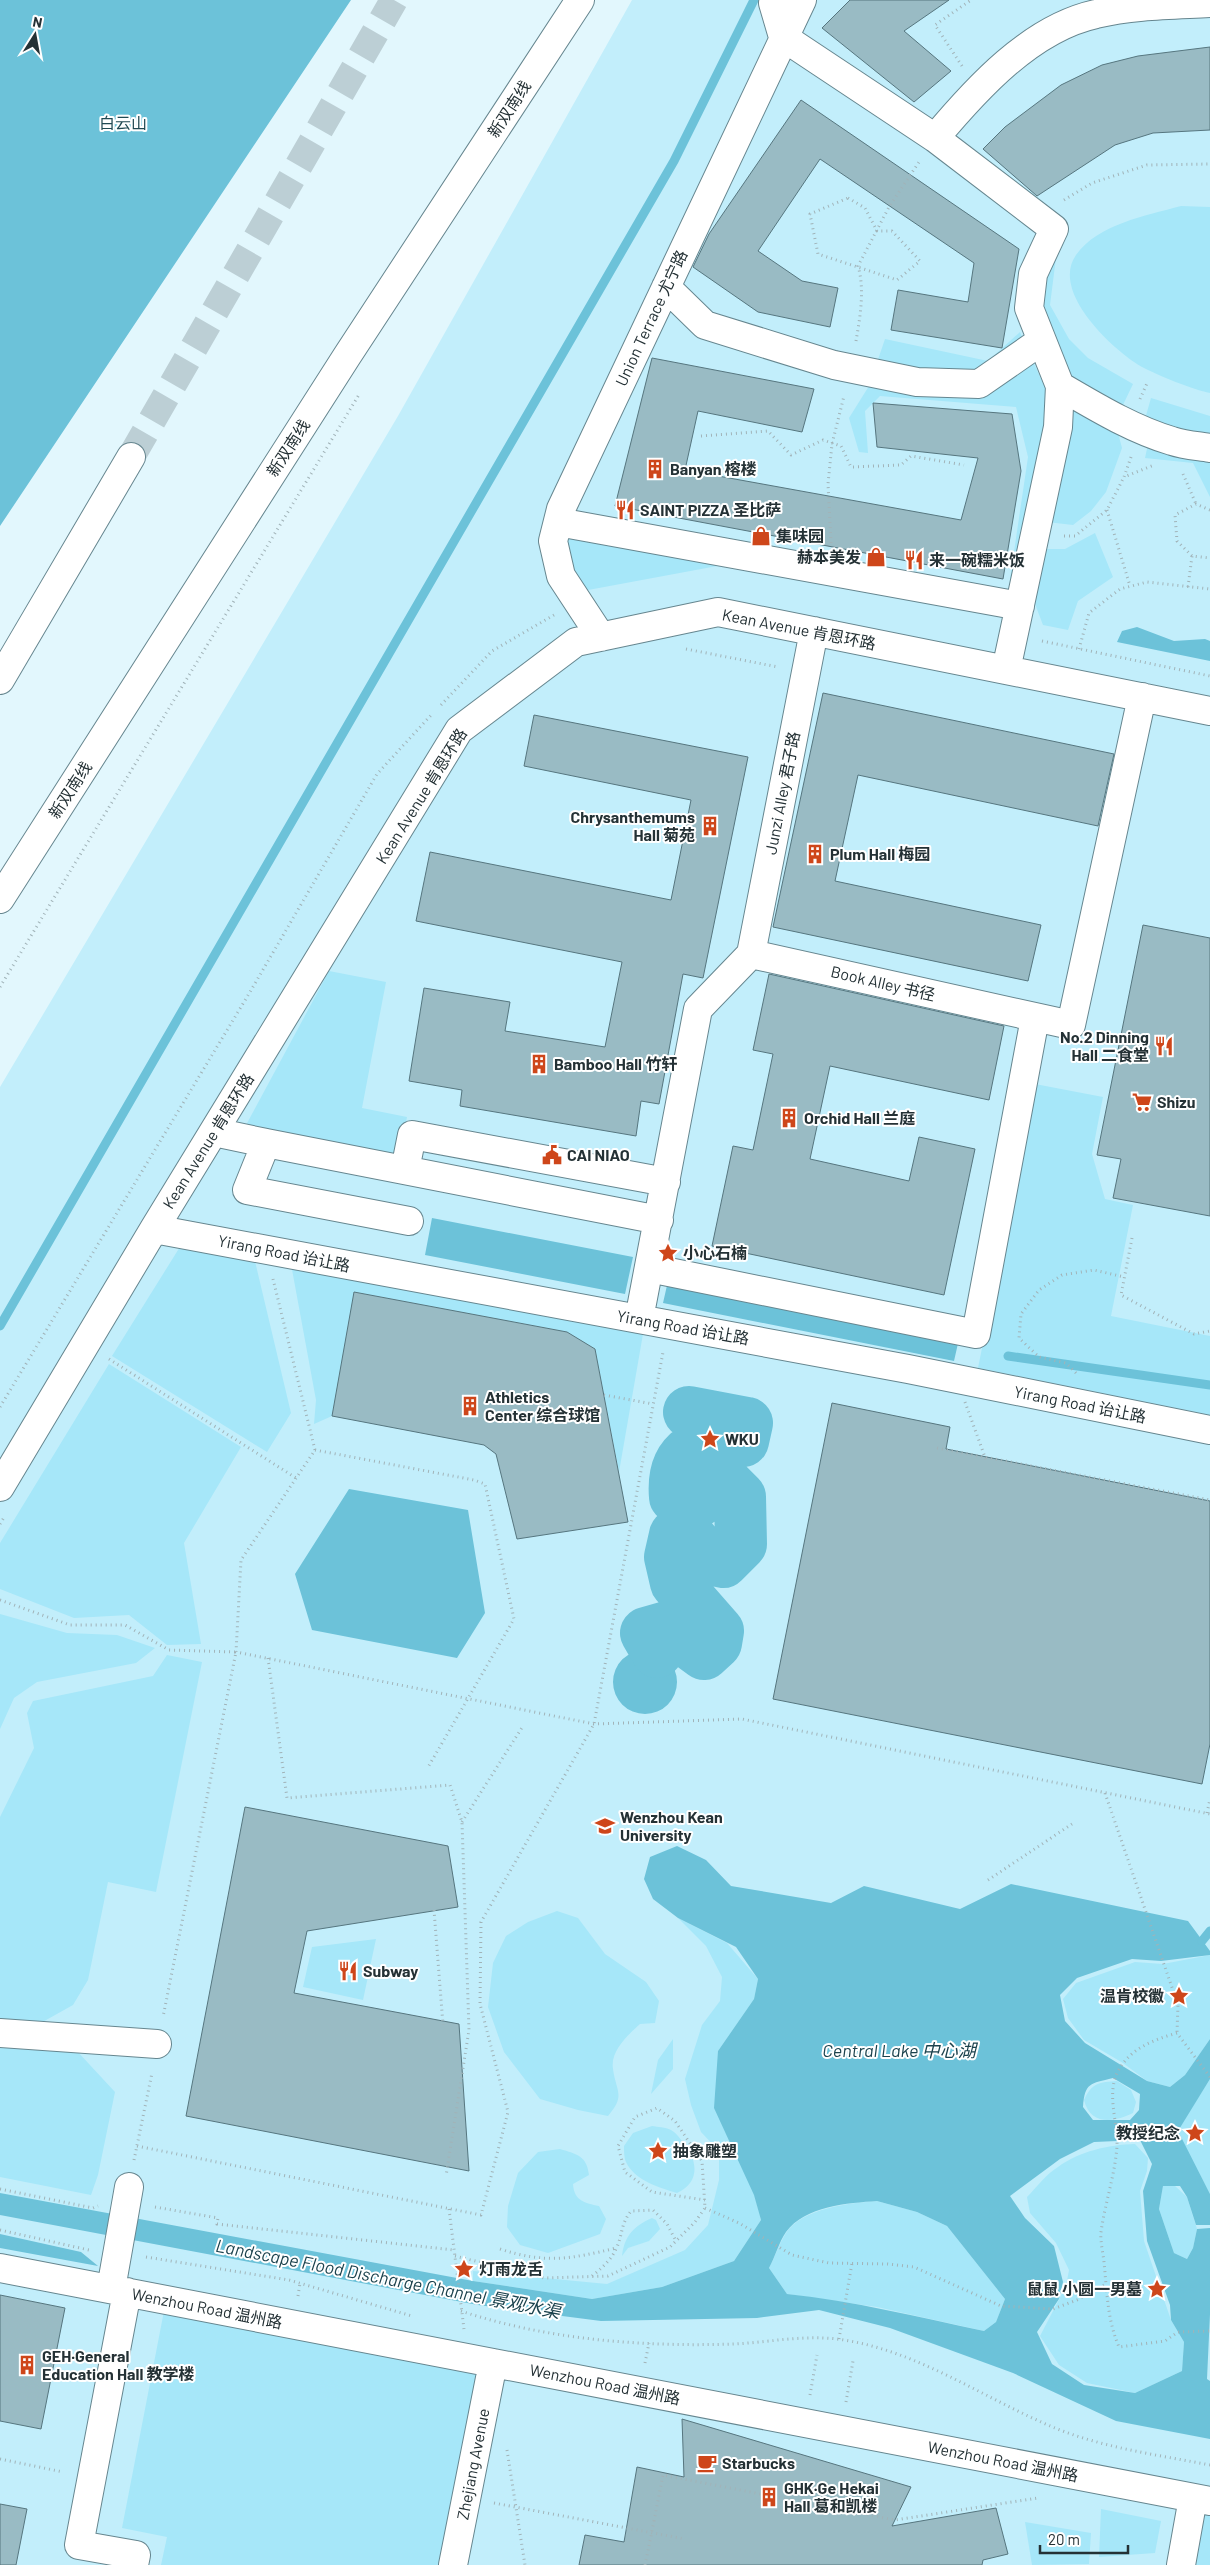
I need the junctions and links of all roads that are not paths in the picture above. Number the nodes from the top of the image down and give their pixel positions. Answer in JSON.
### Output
{"nodes":[{"id":1,"x":580,"y":0,"type":"edge"},
{"id":2,"x":774,"y":0,"type":"edge"},
{"id":3,"x":802,"y":0,"type":"edge"},
{"id":4,"x":1210,"y":3,"type":"edge"},
{"id":5,"x":783,"y":37,"type":"junction"},
{"id":6,"x":935,"y":138,"type":"junction"},
{"id":7,"x":666,"y":287,"type":"junction"},
{"id":8,"x":1041,"y":341,"type":"junction"},
{"id":9,"x":1060,"y":386,"type":"junction"},
{"id":10,"x":1210,"y":448,"type":"edge"},
{"id":11,"x":131,"y":457,"type":"tunnel mouth"},
{"id":12,"x":558,"y":522,"type":"junction"},
{"id":13,"x":1020,"y":606,"type":"junction"},
{"id":14,"x":814,"y":631,"type":"junction"},
{"id":15,"x":601,"y":638,"type":"junction"},
{"id":16,"x":1006,"y":670,"type":"junction"},
{"id":17,"x":0,"y":680,"type":"edge"},
{"id":18,"x":1142,"y":697,"type":"junction"},
{"id":19,"x":1210,"y":711,"type":"edge"},
{"id":20,"x":0,"y":899,"type":"edge"},
{"id":21,"x":751,"y":954,"type":"junction"},
{"id":22,"x":1035,"y":1018,"type":"junction"},
{"id":23,"x":214,"y":1132,"type":"junction"},
{"id":24,"x":266,"y":1143,"type":"junction"},
{"id":25,"x":405,"y":1170,"type":"junction"},
{"id":26,"x":666,"y":1182,"type":"junction"},
{"id":27,"x":659,"y":1220,"type":"junction"},
{"id":28,"x":409,"y":1222,"type":"dead end"},
{"id":29,"x":154,"y":1229,"type":"junction"},
{"id":30,"x":649,"y":1268,"type":"junction"},
{"id":31,"x":638,"y":1319,"type":"junction"},
{"id":32,"x":1210,"y":1430,"type":"edge"},
{"id":33,"x":0,"y":1487,"type":"edge"},
{"id":34,"x":0,"y":2033,"type":"edge"},
{"id":35,"x":157,"y":2044,"type":"road end"},
{"id":36,"x":128,"y":2191,"type":"road end"},
{"id":37,"x":0,"y":2268,"type":"edge"},
{"id":38,"x":116,"y":2289,"type":"junction"},
{"id":39,"x":494,"y":2363,"type":"junction"},
{"id":40,"x":1202,"y":2499,"type":"edge"},
{"id":41,"x":134,"y":2565,"type":"edge"},
{"id":42,"x":453,"y":2565,"type":"edge"},
{"id":43,"x":1181,"y":2565,"type":"edge"}],
"edges":[{"from":1,"to":20,"type":"street","name":"新双南线"},
{"from":2,"to":5,"type":"street"},
{"from":3,"to":5,"type":"street","name":"Union Terrace 尤宁路"},
{"from":4,"to":6,"type":"street"},
{"from":5,"to":6,"type":"street"},
{"from":5,"to":7,"type":"street","name":"Union Terrace 尤宁路"},
{"from":6,"to":8,"type":"street"},
{"from":7,"to":8,"type":"street"},
{"from":7,"to":12,"type":"street","name":"Union Terrace 尤宁路"},
{"from":8,"to":9,"type":"street"},
{"from":9,"to":10,"type":"street"},
{"from":9,"to":13,"type":"street"},
{"from":11,"to":17,"type":"street"},
{"from":12,"to":13,"type":"street"},
{"from":12,"to":15,"type":"street","name":"Union Terrace 尤宁路"},
{"from":13,"to":16,"type":"street"},
{"from":14,"to":15,"type":"street","name":"Kean Avenue 肯恩环路"},
{"from":14,"to":16,"type":"street","name":"Kean Avenue 肯恩环路"},
{"from":14,"to":21,"type":"street","name":"Junzi Alley 君子路"},
{"from":15,"to":23,"type":"street","name":"Kean Avenue 肯恩环路"},
{"from":16,"to":18,"type":"street","name":"Kean Avenue 肯恩环路"},
{"from":18,"to":19,"type":"street","name":"Kean Avenue 肯恩环路"},
{"from":18,"to":22,"type":"street","name":"Book Alley 书径"},
{"from":21,"to":22,"type":"street","name":"Book Alley 书径"},
{"from":21,"to":26,"type":"street"},
{"from":22,"to":30,"type":"street"},
{"from":23,"to":24,"type":"street"},
{"from":23,"to":29,"type":"street","name":"Kean Avenue 肯恩环路"},
{"from":24,"to":25,"type":"street"},
{"from":24,"to":28,"type":"street"},
{"from":25,"to":26,"type":"street"},
{"from":25,"to":27,"type":"street"},
{"from":26,"to":27,"type":"street"},
{"from":27,"to":30,"type":"street"},
{"from":29,"to":31,"type":"street","name":"Yirang Road 诒让路"},
{"from":29,"to":33,"type":"street","name":"Kean Avenue 肯恩环路"},
{"from":30,"to":31,"type":"street"},
{"from":31,"to":32,"type":"street","name":"Yirang Road 诒让路"},
{"from":34,"to":35,"type":"street"},
{"from":36,"to":38,"type":"street"},
{"from":37,"to":38,"type":"street","name":"Wenzhou Road 温州路"},
{"from":38,"to":39,"type":"street","name":"Wenzhou Road 温州路"},
{"from":38,"to":41,"type":"street"},
{"from":39,"to":40,"type":"street","name":"Wenzhou Road 温州路"},
{"from":39,"to":42,"type":"street","name":"Zhejiang Avenue"},
{"from":40,"to":43,"type":"street"}]}
